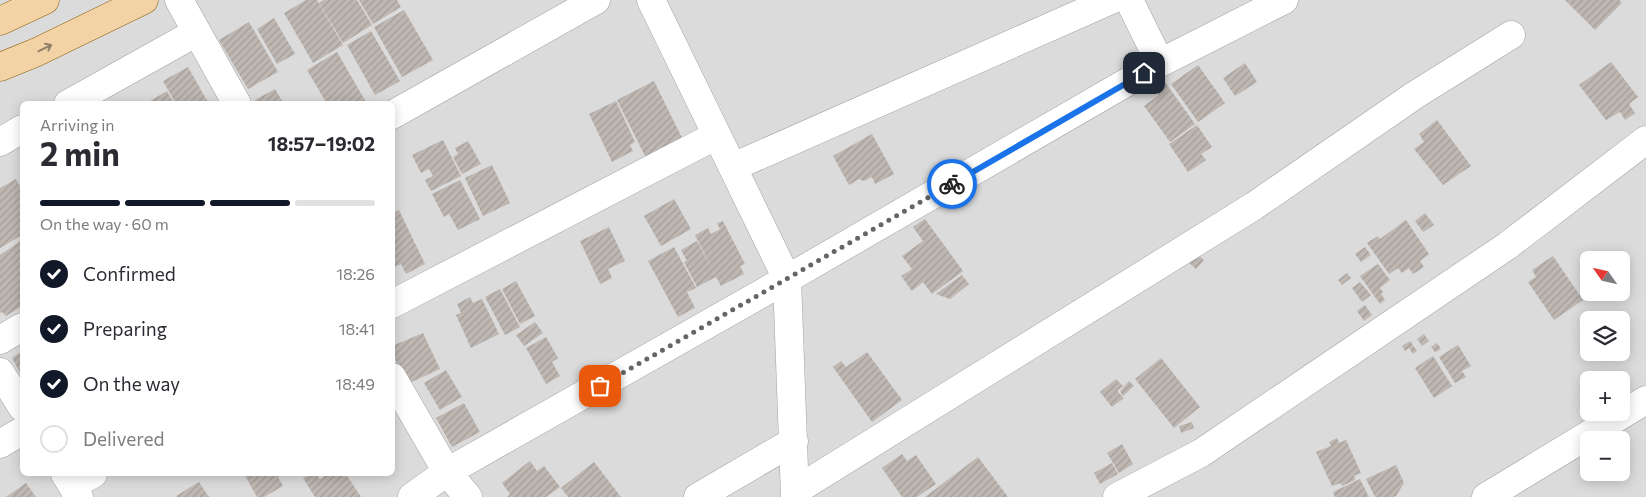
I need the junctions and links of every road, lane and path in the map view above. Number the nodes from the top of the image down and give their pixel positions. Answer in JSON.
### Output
{"nodes":[{"id":1,"x":44,"y":0,"type":"edge"},
{"id":2,"x":144,"y":0,"type":"edge"},
{"id":3,"x":178,"y":0,"type":"edge"},
{"id":4,"x":596,"y":0,"type":"edge"},
{"id":5,"x":1111,"y":0,"type":"edge"},
{"id":6,"x":1129,"y":0,"type":"edge"},
{"id":7,"x":1284,"y":0,"type":"edge"},
{"id":8,"x":660,"y":3,"type":"edge"},
{"id":9,"x":0,"y":21,"type":"edge"},
{"id":10,"x":197,"y":32,"type":"junction"},
{"id":11,"x":1510,"y":35,"type":"dead end"},
{"id":12,"x":1160,"y":63,"type":"junction"},
{"id":13,"x":0,"y":67,"type":"edge"},
{"id":14,"x":73,"y":101,"type":"edge"},
{"id":15,"x":236,"y":101,"type":"edge"},
{"id":16,"x":395,"y":113,"type":"edge"},
{"id":17,"x":20,"y":130,"type":"edge"},
{"id":18,"x":717,"y":134,"type":"junction"},
{"id":19,"x":1646,"y":140,"type":"edge"},
{"id":20,"x":0,"y":142,"type":"edge"},
{"id":21,"x":733,"y":167,"type":"junction"},
{"id":22,"x":787,"y":279,"type":"junction"},
{"id":23,"x":395,"y":302,"type":"edge"},
{"id":24,"x":20,"y":328,"type":"edge"},
{"id":25,"x":0,"y":340,"type":"edge"},
{"id":26,"x":0,"y":372,"type":"edge"},
{"id":27,"x":395,"y":382,"type":"edge"},
{"id":28,"x":1646,"y":400,"type":"edge"},
{"id":29,"x":20,"y":405,"type":"edge"},
{"id":30,"x":20,"y":432,"type":"edge"},
{"id":31,"x":794,"y":441,"type":"junction"},
{"id":32,"x":0,"y":444,"type":"edge"},
{"id":33,"x":447,"y":472,"type":"junction"},
{"id":34,"x":795,"y":494,"type":"edge"},
{"id":35,"x":412,"y":497,"type":"edge"},
{"id":36,"x":468,"y":497,"type":"edge"},
{"id":37,"x":698,"y":497,"type":"edge"},
{"id":38,"x":1117,"y":497,"type":"edge"},
{"id":39,"x":1486,"y":497,"type":"edge"}],
"edges":[{"from":1,"to":9,"type":"main road"},
{"from":13,"to":2,"type":"main road","one_way":true},
{"from":3,"to":10,"type":"street"},
{"from":4,"to":16,"type":"street"},
{"from":5,"to":21,"type":"street"},
{"from":6,"to":12,"type":"street"},
{"from":7,"to":12,"type":"street"},
{"from":8,"to":18,"type":"street"},
{"from":10,"to":14,"type":"street"},
{"from":10,"to":15,"type":"street"},
{"from":11,"to":34,"type":"street"},
{"from":12,"to":22,"type":"street"},
{"from":17,"to":20,"type":"street"},
{"from":18,"to":21,"type":"street"},
{"from":18,"to":23,"type":"street"},
{"from":19,"to":38,"type":"street"},
{"from":21,"to":22,"type":"street"},
{"from":22,"to":31,"type":"street"},
{"from":22,"to":33,"type":"street"},
{"from":24,"to":25,"type":"street"},
{"from":26,"to":29,"type":"street"},
{"from":27,"to":33,"type":"street"},
{"from":28,"to":39,"type":"street"},
{"from":30,"to":32,"type":"street"},
{"from":31,"to":34,"type":"street"},
{"from":31,"to":37,"type":"street"},
{"from":33,"to":35,"type":"street"},
{"from":33,"to":36,"type":"street"}]}
